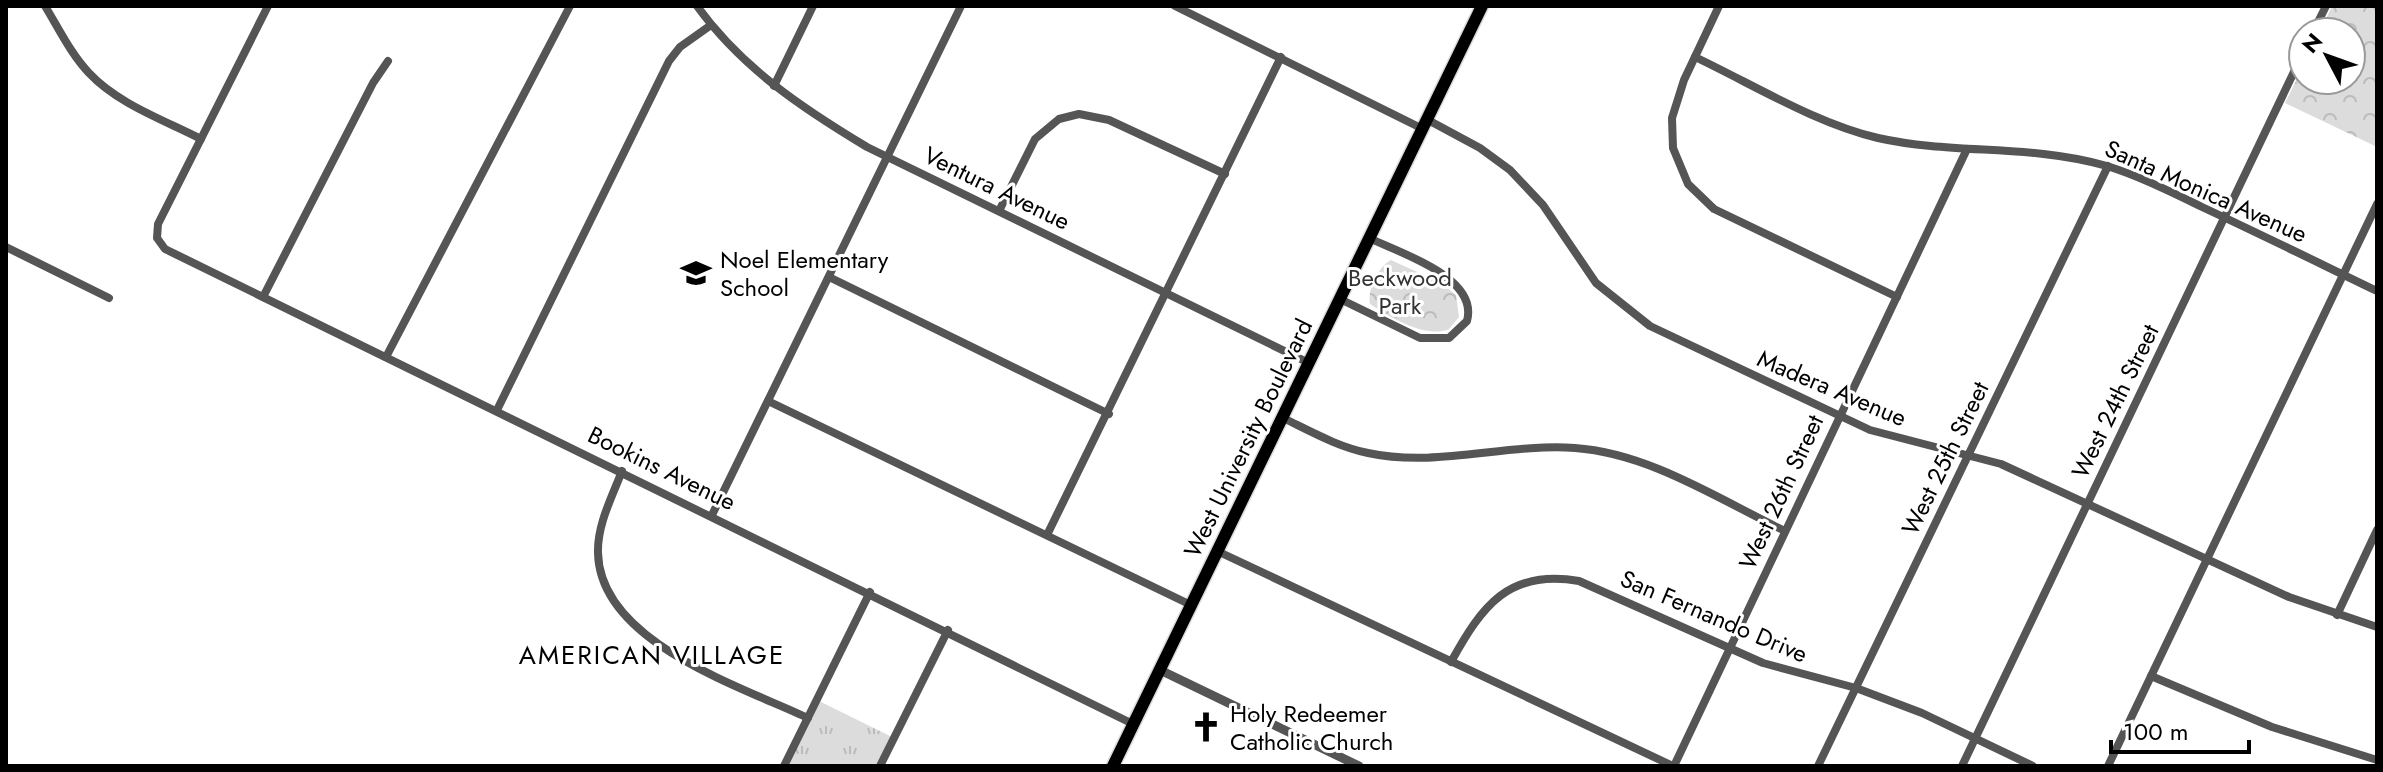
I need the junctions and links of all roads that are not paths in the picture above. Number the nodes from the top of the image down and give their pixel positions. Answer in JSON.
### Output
{"nodes":[{"id":1,"x":45,"y":6,"type":"edge"},
{"id":2,"x":268,"y":6,"type":"edge"},
{"id":3,"x":570,"y":6,"type":"edge"},
{"id":4,"x":697,"y":6,"type":"edge"},
{"id":5,"x":813,"y":6,"type":"edge"},
{"id":6,"x":961,"y":6,"type":"edge"},
{"id":7,"x":1175,"y":6,"type":"edge"},
{"id":8,"x":1482,"y":6,"type":"edge"},
{"id":9,"x":1719,"y":6,"type":"edge"},
{"id":10,"x":711,"y":25,"type":"junction"},
{"id":11,"x":1281,"y":57,"type":"junction"},
{"id":12,"x":1695,"y":57,"type":"junction"},
{"id":13,"x":388,"y":61,"type":"dead end"},
{"id":14,"x":774,"y":86,"type":"junction"},
{"id":15,"x":2287,"y":87,"type":"edge"},
{"id":16,"x":1426,"y":124,"type":"junction"},
{"id":17,"x":201,"y":139,"type":"junction"},
{"id":18,"x":1967,"y":149,"type":"junction"},
{"id":19,"x":888,"y":157,"type":"junction"},
{"id":20,"x":2108,"y":166,"type":"junction"},
{"id":21,"x":1225,"y":174,"type":"junction"},
{"id":22,"x":2377,"y":204,"type":"edge"},
{"id":23,"x":999,"y":211,"type":"junction"},
{"id":24,"x":2225,"y":217,"type":"junction"},
{"id":25,"x":1369,"y":238,"type":"junction"},
{"id":26,"x":6,"y":247,"type":"edge"},
{"id":27,"x":2343,"y":274,"type":"junction"},
{"id":28,"x":829,"y":277,"type":"junction"},
{"id":29,"x":2377,"y":291,"type":"edge"},
{"id":30,"x":1167,"y":293,"type":"junction"},
{"id":31,"x":263,"y":297,"type":"junction"},
{"id":32,"x":1897,"y":297,"type":"junction"},
{"id":33,"x":109,"y":298,"type":"dead end"},
{"id":34,"x":1340,"y":299,"type":"junction"},
{"id":35,"x":386,"y":357,"type":"junction"},
{"id":36,"x":1309,"y":363,"type":"junction"},
{"id":37,"x":768,"y":401,"type":"junction"},
{"id":38,"x":497,"y":410,"type":"junction"},
{"id":39,"x":1109,"y":414,"type":"junction"},
{"id":40,"x":1838,"y":416,"type":"junction"},
{"id":41,"x":1283,"y":418,"type":"junction"},
{"id":42,"x":1968,"y":455,"type":"junction"},
{"id":43,"x":622,"y":471,"type":"junction"},
{"id":44,"x":2088,"y":503,"type":"junction"},
{"id":45,"x":712,"y":515,"type":"junction"},
{"id":46,"x":2377,"y":530,"type":"edge"},
{"id":47,"x":1785,"y":531,"type":"junction"},
{"id":48,"x":1047,"y":535,"type":"junction"},
{"id":49,"x":1217,"y":551,"type":"junction"},
{"id":50,"x":2207,"y":559,"type":"junction"},
{"id":51,"x":870,"y":592,"type":"junction"},
{"id":52,"x":1191,"y":605,"type":"junction"},
{"id":53,"x":2337,"y":615,"type":"junction"},
{"id":54,"x":2377,"y":627,"type":"edge"},
{"id":55,"x":948,"y":630,"type":"junction"},
{"id":56,"x":1729,"y":649,"type":"junction"},
{"id":57,"x":1451,"y":662,"type":"junction"},
{"id":58,"x":1160,"y":670,"type":"junction"},
{"id":59,"x":2151,"y":676,"type":"junction"},
{"id":60,"x":1856,"y":688,"type":"junction"},
{"id":61,"x":808,"y":718,"type":"junction"},
{"id":62,"x":1133,"y":724,"type":"junction"},
{"id":63,"x":1976,"y":738,"type":"junction"},
{"id":64,"x":2377,"y":760,"type":"edge"},
{"id":65,"x":784,"y":766,"type":"edge"},
{"id":66,"x":880,"y":766,"type":"edge"},
{"id":67,"x":1113,"y":766,"type":"edge"},
{"id":68,"x":1359,"y":766,"type":"edge"},
{"id":69,"x":1673,"y":766,"type":"edge"},
{"id":70,"x":1818,"y":766,"type":"edge"},
{"id":71,"x":1962,"y":766,"type":"edge"},
{"id":72,"x":2033,"y":766,"type":"edge"},
{"id":73,"x":2108,"y":766,"type":"edge"}],
"edges":[{"from":1,"to":17,"type":"street"},
{"from":2,"to":17,"type":"street"},
{"from":3,"to":35,"type":"street"},
{"from":4,"to":10,"type":"street","name":"Ventura Avenue"},
{"from":5,"to":14,"type":"street"},
{"from":6,"to":19,"type":"street"},
{"from":7,"to":11,"type":"street","name":"Madera Avenue"},
{"from":8,"to":16,"type":"main road","name":"West University Boulevard"},
{"from":9,"to":12,"type":"street"},
{"from":10,"to":14,"type":"street","name":"Ventura Avenue"},
{"from":10,"to":38,"type":"street"},
{"from":11,"to":16,"type":"street","name":"Madera Avenue"},
{"from":11,"to":21,"type":"street"},
{"from":12,"to":18,"type":"street","name":"Santa Monica Avenue"},
{"from":12,"to":32,"type":"street"},
{"from":13,"to":31,"type":"street"},
{"from":14,"to":19,"type":"street","name":"Ventura Avenue"},
{"from":15,"to":24,"type":"street","name":"West 24th Street"},
{"from":16,"to":25,"type":"main road","name":"West University Boulevard"},
{"from":16,"to":40,"type":"street","name":"Madera Avenue"},
{"from":17,"to":31,"type":"street","name":"Bookins Avenue"},
{"from":18,"to":20,"type":"street","name":"Santa Monica Avenue"},
{"from":18,"to":32,"type":"street","name":"West 26th Street"},
{"from":19,"to":23,"type":"street","name":"Ventura Avenue"},
{"from":19,"to":28,"type":"street"},
{"from":20,"to":24,"type":"street","name":"Santa Monica Avenue"},
{"from":20,"to":42,"type":"street","name":"West 25th Street"},
{"from":21,"to":23,"type":"street"},
{"from":21,"to":30,"type":"street"},
{"from":22,"to":27,"type":"street"},
{"from":23,"to":30,"type":"street","name":"Ventura Avenue"},
{"from":24,"to":27,"type":"street","name":"Santa Monica Avenue"},
{"from":24,"to":44,"type":"street","name":"West 24th Street"},
{"from":25,"to":34,"type":"main road","name":"West University Boulevard"},
{"from":25,"to":34,"type":"street"},
{"from":26,"to":33,"type":"street"},
{"from":27,"to":29,"type":"street","name":"Santa Monica Avenue"},
{"from":27,"to":50,"type":"street"},
{"from":28,"to":37,"type":"street"},
{"from":28,"to":39,"type":"street"},
{"from":30,"to":36,"type":"street","name":"Ventura Avenue"},
{"from":30,"to":39,"type":"street"},
{"from":31,"to":35,"type":"street","name":"Bookins Avenue"},
{"from":32,"to":40,"type":"street","name":"West 26th Street"},
{"from":34,"to":36,"type":"main road","name":"West University Boulevard"},
{"from":35,"to":38,"type":"street","name":"Bookins Avenue"},
{"from":36,"to":41,"type":"main road","name":"West University Boulevard"},
{"from":37,"to":45,"type":"street"},
{"from":37,"to":48,"type":"street"},
{"from":38,"to":43,"type":"street","name":"Bookins Avenue"},
{"from":39,"to":48,"type":"street"},
{"from":40,"to":42,"type":"street","name":"Madera Avenue"},
{"from":40,"to":47,"type":"street","name":"West 26th Street"},
{"from":41,"to":47,"type":"street"},
{"from":41,"to":49,"type":"main road","name":"West University Boulevard"},
{"from":42,"to":44,"type":"street","name":"Madera Avenue"},
{"from":42,"to":60,"type":"street","name":"West 25th Street"},
{"from":43,"to":45,"type":"street","name":"Bookins Avenue"},
{"from":43,"to":61,"type":"street"},
{"from":44,"to":50,"type":"street","name":"Madera Avenue"},
{"from":44,"to":63,"type":"street","name":"West 24th Street"},
{"from":45,"to":51,"type":"street","name":"Bookins Avenue"},
{"from":46,"to":53,"type":"street"},
{"from":47,"to":56,"type":"street","name":"West 26th Street"},
{"from":48,"to":52,"type":"street"},
{"from":49,"to":52,"type":"main road","name":"West University Boulevard"},
{"from":49,"to":57,"type":"street"},
{"from":50,"to":53,"type":"street","name":"Madera Avenue"},
{"from":50,"to":59,"type":"street"},
{"from":51,"to":55,"type":"street","name":"Bookins Avenue"},
{"from":51,"to":61,"type":"street"},
{"from":52,"to":58,"type":"main road","name":"West University Boulevard"},
{"from":53,"to":54,"type":"street","name":"Madera Avenue"},
{"from":55,"to":62,"type":"street","name":"Bookins Avenue"},
{"from":55,"to":66,"type":"street"},
{"from":56,"to":57,"type":"street","name":"San Fernando Drive"},
{"from":56,"to":60,"type":"street","name":"San Fernando Drive"},
{"from":56,"to":69,"type":"street","name":"West 26th Street"},
{"from":57,"to":69,"type":"street"},
{"from":58,"to":62,"type":"main road","name":"West University Boulevard"},
{"from":58,"to":68,"type":"street"},
{"from":59,"to":64,"type":"street"},
{"from":59,"to":73,"type":"street"},
{"from":60,"to":63,"type":"street","name":"San Fernando Drive"},
{"from":60,"to":70,"type":"street","name":"West 25th Street"},
{"from":61,"to":65,"type":"street"},
{"from":62,"to":67,"type":"main road","name":"West University Boulevard"},
{"from":63,"to":71,"type":"street","name":"West 24th Street"},
{"from":63,"to":72,"type":"street","name":"San Fernando Drive"}]}
